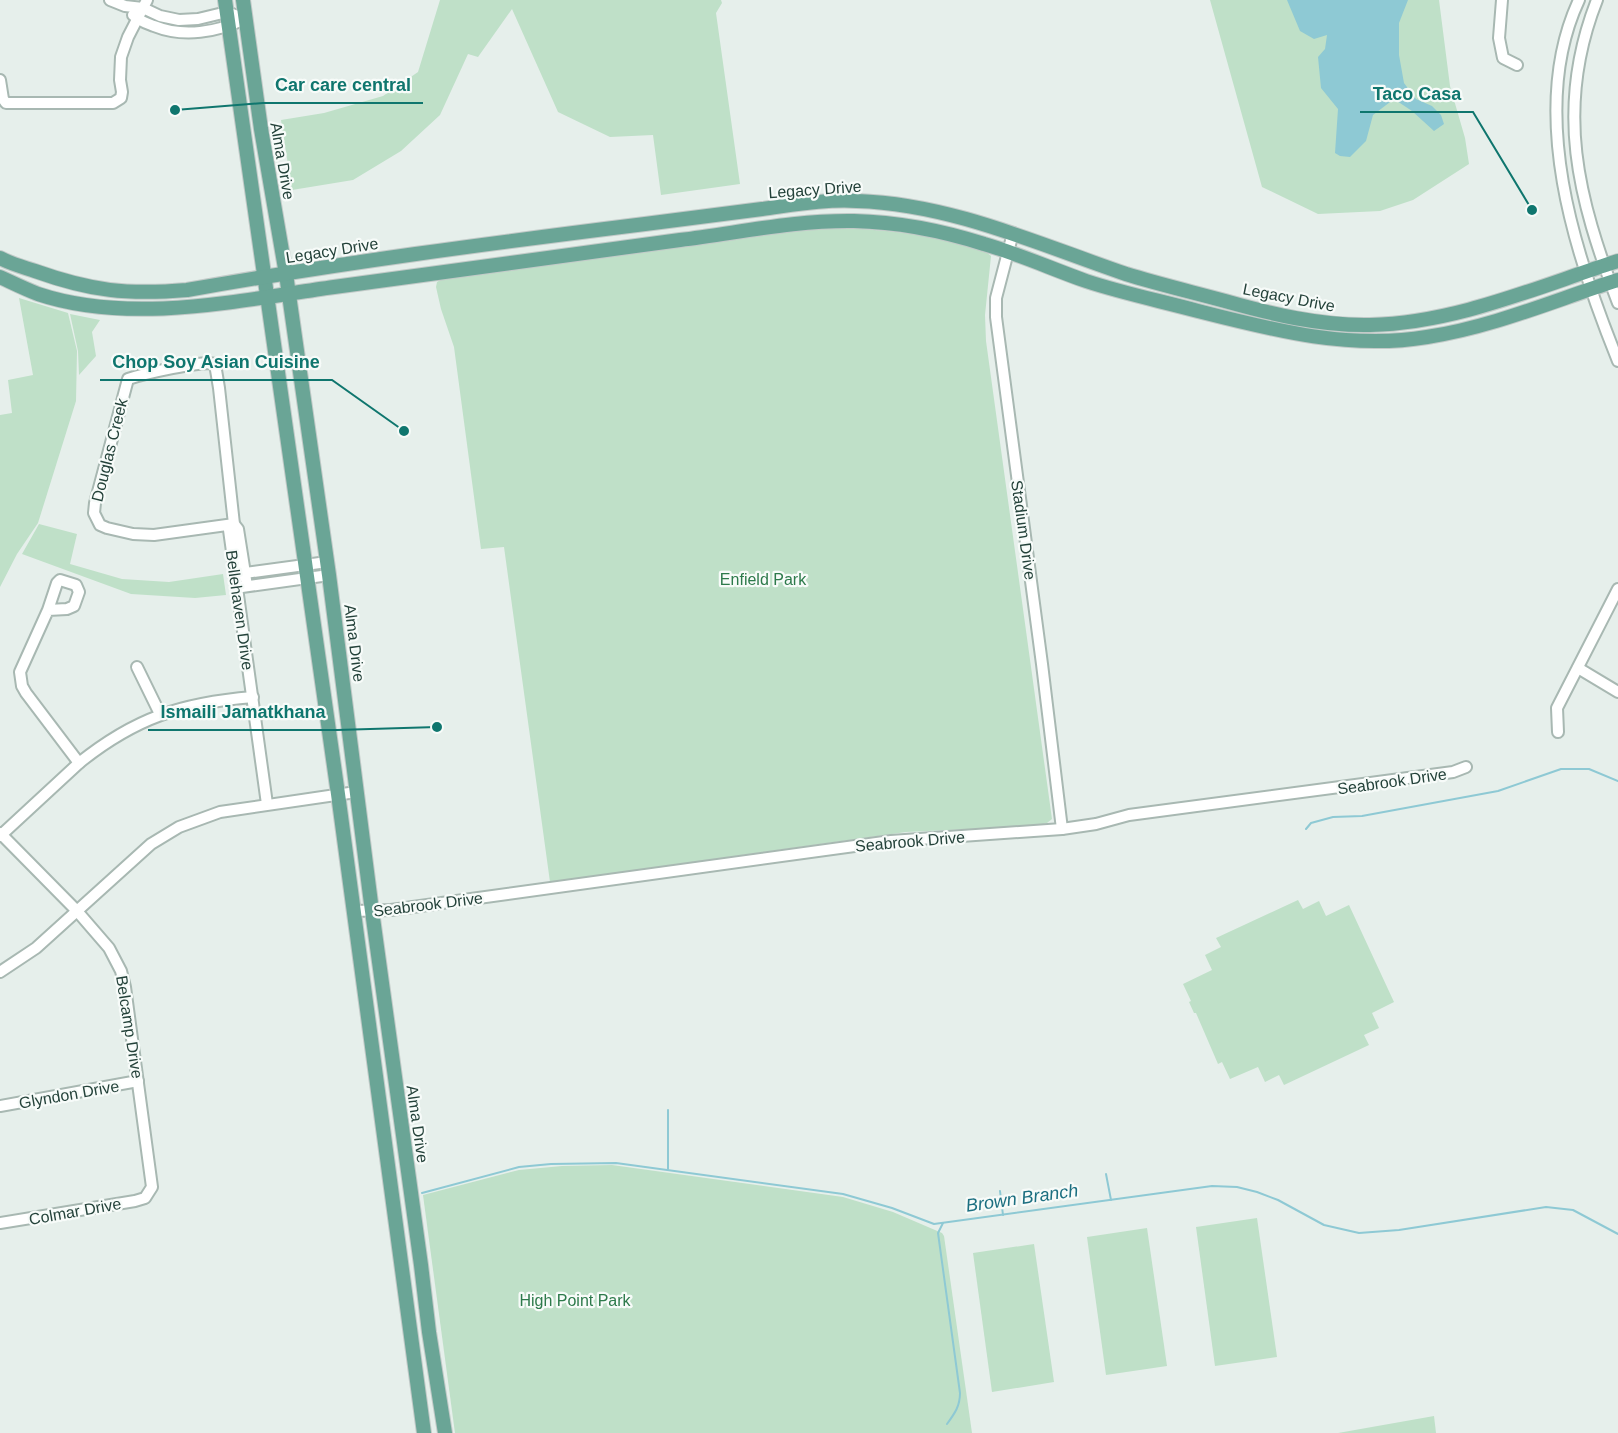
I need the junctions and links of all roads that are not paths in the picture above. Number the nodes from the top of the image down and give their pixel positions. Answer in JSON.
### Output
{"nodes":[{"id":1,"x":110,"y":0,"type":"edge"},
{"id":2,"x":243,"y":0,"type":"edge"},
{"id":3,"x":1502,"y":0,"type":"edge"},
{"id":4,"x":1579,"y":0,"type":"edge"},
{"id":5,"x":1597,"y":0,"type":"edge"},
{"id":6,"x":145,"y":4,"type":"edge"},
{"id":7,"x":125,"y":6,"type":"junction"},
{"id":8,"x":227,"y":13,"type":"edge"},
{"id":9,"x":138,"y":19,"type":"junction"},
{"id":10,"x":245,"y":19,"type":"junction"},
{"id":11,"x":1516,"y":65,"type":"dead end"},
{"id":12,"x":0,"y":80,"type":"edge"},
{"id":13,"x":261,"y":129,"type":"junction"},
{"id":14,"x":243,"y":131,"type":"junction"},
{"id":15,"x":1557,"y":137,"type":"junction"},
{"id":16,"x":1574,"y":137,"type":"junction"},
{"id":17,"x":1013,"y":233,"type":"junction"},
{"id":18,"x":566,"y":234,"type":"junction"},
{"id":19,"x":1008,"y":252,"type":"junction"},
{"id":20,"x":427,"y":253,"type":"junction"},
{"id":21,"x":571,"y":254,"type":"junction"},
{"id":22,"x":0,"y":258,"type":"edge"},
{"id":23,"x":1618,"y":261,"type":"edge"},
{"id":24,"x":1603,"y":266,"type":"junction"},
{"id":25,"x":1586,"y":272,"type":"junction"},
{"id":26,"x":286,"y":274,"type":"junction"},
{"id":27,"x":430,"y":274,"type":"junction"},
{"id":28,"x":0,"y":277,"type":"edge"},
{"id":29,"x":264,"y":277,"type":"junction"},
{"id":30,"x":1614,"y":281,"type":"edge"},
{"id":31,"x":97,"y":290,"type":"junction"},
{"id":32,"x":1592,"y":290,"type":"junction"},
{"id":33,"x":288,"y":294,"type":"junction"},
{"id":34,"x":266,"y":298,"type":"junction"},
{"id":35,"x":1618,"y":303,"type":"edge"},
{"id":36,"x":93,"y":305,"type":"junction"},
{"id":37,"x":1246,"y":307,"type":"junction"},
{"id":38,"x":1240,"y":322,"type":"junction"},
{"id":39,"x":1383,"y":324,"type":"junction"},
{"id":40,"x":1382,"y":342,"type":"junction"},
{"id":41,"x":1618,"y":361,"type":"edge"},
{"id":42,"x":128,"y":379,"type":"joint"},
{"id":43,"x":312,"y":456,"type":"junction"},
{"id":44,"x":290,"y":462,"type":"junction"},
{"id":45,"x":234,"y":524,"type":"junction"},
{"id":46,"x":328,"y":568,"type":"junction"},
{"id":47,"x":306,"y":571,"type":"junction"},
{"id":48,"x":240,"y":574,"type":"junction"},
{"id":49,"x":242,"y":587,"type":"junction"},
{"id":50,"x":1618,"y":590,"type":"edge"},
{"id":51,"x":48,"y":609,"type":"dead end"},
{"id":52,"x":137,"y":667,"type":"dead end"},
{"id":53,"x":1578,"y":668,"type":"junction"},
{"id":54,"x":1618,"y":692,"type":"edge"},
{"id":55,"x":252,"y":697,"type":"junction"},
{"id":56,"x":160,"y":714,"type":"junction"},
{"id":57,"x":1558,"y":732,"type":"dead end"},
{"id":58,"x":79,"y":763,"type":"junction"},
{"id":59,"x":1466,"y":767,"type":"dead end"},
{"id":60,"x":356,"y":792,"type":"junction"},
{"id":61,"x":338,"y":794,"type":"junction"},
{"id":62,"x":267,"y":804,"type":"junction"},
{"id":63,"x":1062,"y":829,"type":"junction"},
{"id":64,"x":0,"y":835,"type":"edge"},
{"id":65,"x":353,"y":910,"type":"junction"},
{"id":66,"x":77,"y":911,"type":"junction"},
{"id":67,"x":372,"y":911,"type":"junction"},
{"id":68,"x":0,"y":972,"type":"edge"},
{"id":69,"x":138,"y":1081,"type":"junction"},
{"id":70,"x":0,"y":1106,"type":"edge"},
{"id":71,"x":399,"y":1109,"type":"junction"},
{"id":72,"x":381,"y":1113,"type":"junction"},
{"id":73,"x":149,"y":1194,"type":"joint"},
{"id":74,"x":0,"y":1223,"type":"edge"},
{"id":75,"x":424,"y":1433,"type":"edge"},
{"id":76,"x":445,"y":1433,"type":"edge"}],
"edges":[{"from":1,"to":7,"type":"street"},
{"from":2,"to":10,"type":"main road","name":"Alma Drive"},
{"from":3,"to":11,"type":"street"},
{"from":4,"to":15,"type":"street"},
{"from":5,"to":16,"type":"street"},
{"from":6,"to":7,"type":"street"},
{"from":6,"to":8,"type":"street"},
{"from":6,"to":9,"type":"street"},
{"from":7,"to":9,"type":"street"},
{"from":8,"to":9,"type":"street"},
{"from":8,"to":10,"type":"street"},
{"from":8,"to":14,"type":"main road","name":"Alma Drive"},
{"from":9,"to":12,"type":"street"},
{"from":10,"to":13,"type":"main road","name":"Alma Drive"},
{"from":13,"to":14,"type":"main road"},
{"from":13,"to":26,"type":"main road","name":"Alma Drive"},
{"from":14,"to":29,"type":"main road","name":"Alma Drive"},
{"from":15,"to":16,"type":"street"},
{"from":15,"to":25,"type":"street"},
{"from":16,"to":24,"type":"street"},
{"from":17,"to":18,"type":"main road","name":"Legacy Drive"},
{"from":17,"to":19,"type":"street","name":"Stadium Drive"},
{"from":17,"to":37,"type":"main road","name":"Legacy Drive"},
{"from":18,"to":20,"type":"main road","name":"Legacy Drive"},
{"from":18,"to":21,"type":"main road"},
{"from":19,"to":21,"type":"main road","name":"Legacy Drive"},
{"from":19,"to":38,"type":"main road","name":"Legacy Drive"},
{"from":19,"to":63,"type":"street","name":"Stadium Drive"},
{"from":20,"to":26,"type":"main road","name":"Legacy Drive"},
{"from":20,"to":27,"type":"main road"},
{"from":21,"to":27,"type":"main road","name":"Legacy Drive"},
{"from":22,"to":31,"type":"main road","name":"Legacy Drive"},
{"from":23,"to":24,"type":"main road","name":"Legacy Drive"},
{"from":24,"to":25,"type":"main road","name":"Legacy Drive"},
{"from":24,"to":30,"type":"street"},
{"from":25,"to":32,"type":"street"},
{"from":25,"to":39,"type":"main road","name":"Legacy Drive"},
{"from":26,"to":29,"type":"main road","name":"Legacy Drive"},
{"from":26,"to":33,"type":"main road","name":"Alma Drive"},
{"from":27,"to":33,"type":"main road","name":"Legacy Drive"},
{"from":28,"to":36,"type":"main road","name":"Legacy Drive"},
{"from":29,"to":31,"type":"main road","name":"Legacy Drive"},
{"from":29,"to":34,"type":"main road","name":"Alma Drive"},
{"from":30,"to":32,"type":"main road","name":"Legacy Drive"},
{"from":30,"to":35,"type":"street"},
{"from":31,"to":36,"type":"main road"},
{"from":32,"to":40,"type":"main road","name":"Legacy Drive"},
{"from":32,"to":41,"type":"street"},
{"from":33,"to":34,"type":"main road","name":"Legacy Drive"},
{"from":33,"to":43,"type":"main road","name":"Alma Drive"},
{"from":34,"to":36,"type":"main road","name":"Legacy Drive"},
{"from":34,"to":44,"type":"main road","name":"Alma Drive"},
{"from":37,"to":38,"type":"main road"},
{"from":37,"to":39,"type":"main road","name":"Legacy Drive"},
{"from":38,"to":40,"type":"main road","name":"Legacy Drive"},
{"from":39,"to":40,"type":"main road"},
{"from":42,"to":45,"type":"street","name":"Bellehaven Drive"},
{"from":42,"to":45,"type":"street","name":"Douglas Creek"},
{"from":43,"to":44,"type":"main road"},
{"from":43,"to":46,"type":"main road","name":"Alma Drive"},
{"from":44,"to":47,"type":"main road","name":"Alma Drive"},
{"from":45,"to":48,"type":"street","name":"Bellehaven Drive"},
{"from":46,"to":47,"type":"street"},
{"from":46,"to":60,"type":"main road","name":"Alma Drive"},
{"from":47,"to":48,"type":"street"},
{"from":47,"to":49,"type":"street"},
{"from":47,"to":61,"type":"main road","name":"Alma Drive"},
{"from":48,"to":49,"type":"street","name":"Bellehaven Drive"},
{"from":49,"to":55,"type":"street","name":"Bellehaven Drive"},
{"from":50,"to":53,"type":"street"},
{"from":51,"to":58,"type":"street"},
{"from":52,"to":56,"type":"street"},
{"from":53,"to":54,"type":"street"},
{"from":53,"to":57,"type":"street"},
{"from":55,"to":56,"type":"street"},
{"from":55,"to":62,"type":"street","name":"Bellehaven Drive"},
{"from":56,"to":58,"type":"street"},
{"from":58,"to":64,"type":"street"},
{"from":59,"to":63,"type":"street","name":"Seabrook Drive"},
{"from":60,"to":61,"type":"street"},
{"from":60,"to":67,"type":"main road","name":"Alma Drive"},
{"from":61,"to":62,"type":"street"},
{"from":61,"to":65,"type":"main road","name":"Alma Drive"},
{"from":62,"to":66,"type":"street"},
{"from":63,"to":67,"type":"street","name":"Seabrook Drive"},
{"from":64,"to":66,"type":"street","name":"Belcamp Drive"},
{"from":65,"to":67,"type":"street","name":"Seabrook Drive"},
{"from":65,"to":72,"type":"main road","name":"Alma Drive"},
{"from":66,"to":68,"type":"street"},
{"from":66,"to":69,"type":"street","name":"Belcamp Drive"},
{"from":67,"to":71,"type":"main road","name":"Alma Drive"},
{"from":69,"to":70,"type":"street","name":"Glyndon Drive"},
{"from":69,"to":73,"type":"street","name":"Belcamp Drive"},
{"from":71,"to":72,"type":"main road"},
{"from":71,"to":76,"type":"main road","name":"Alma Drive"},
{"from":72,"to":75,"type":"main road","name":"Alma Drive"},
{"from":73,"to":74,"type":"street","name":"Colmar Drive"}]}
